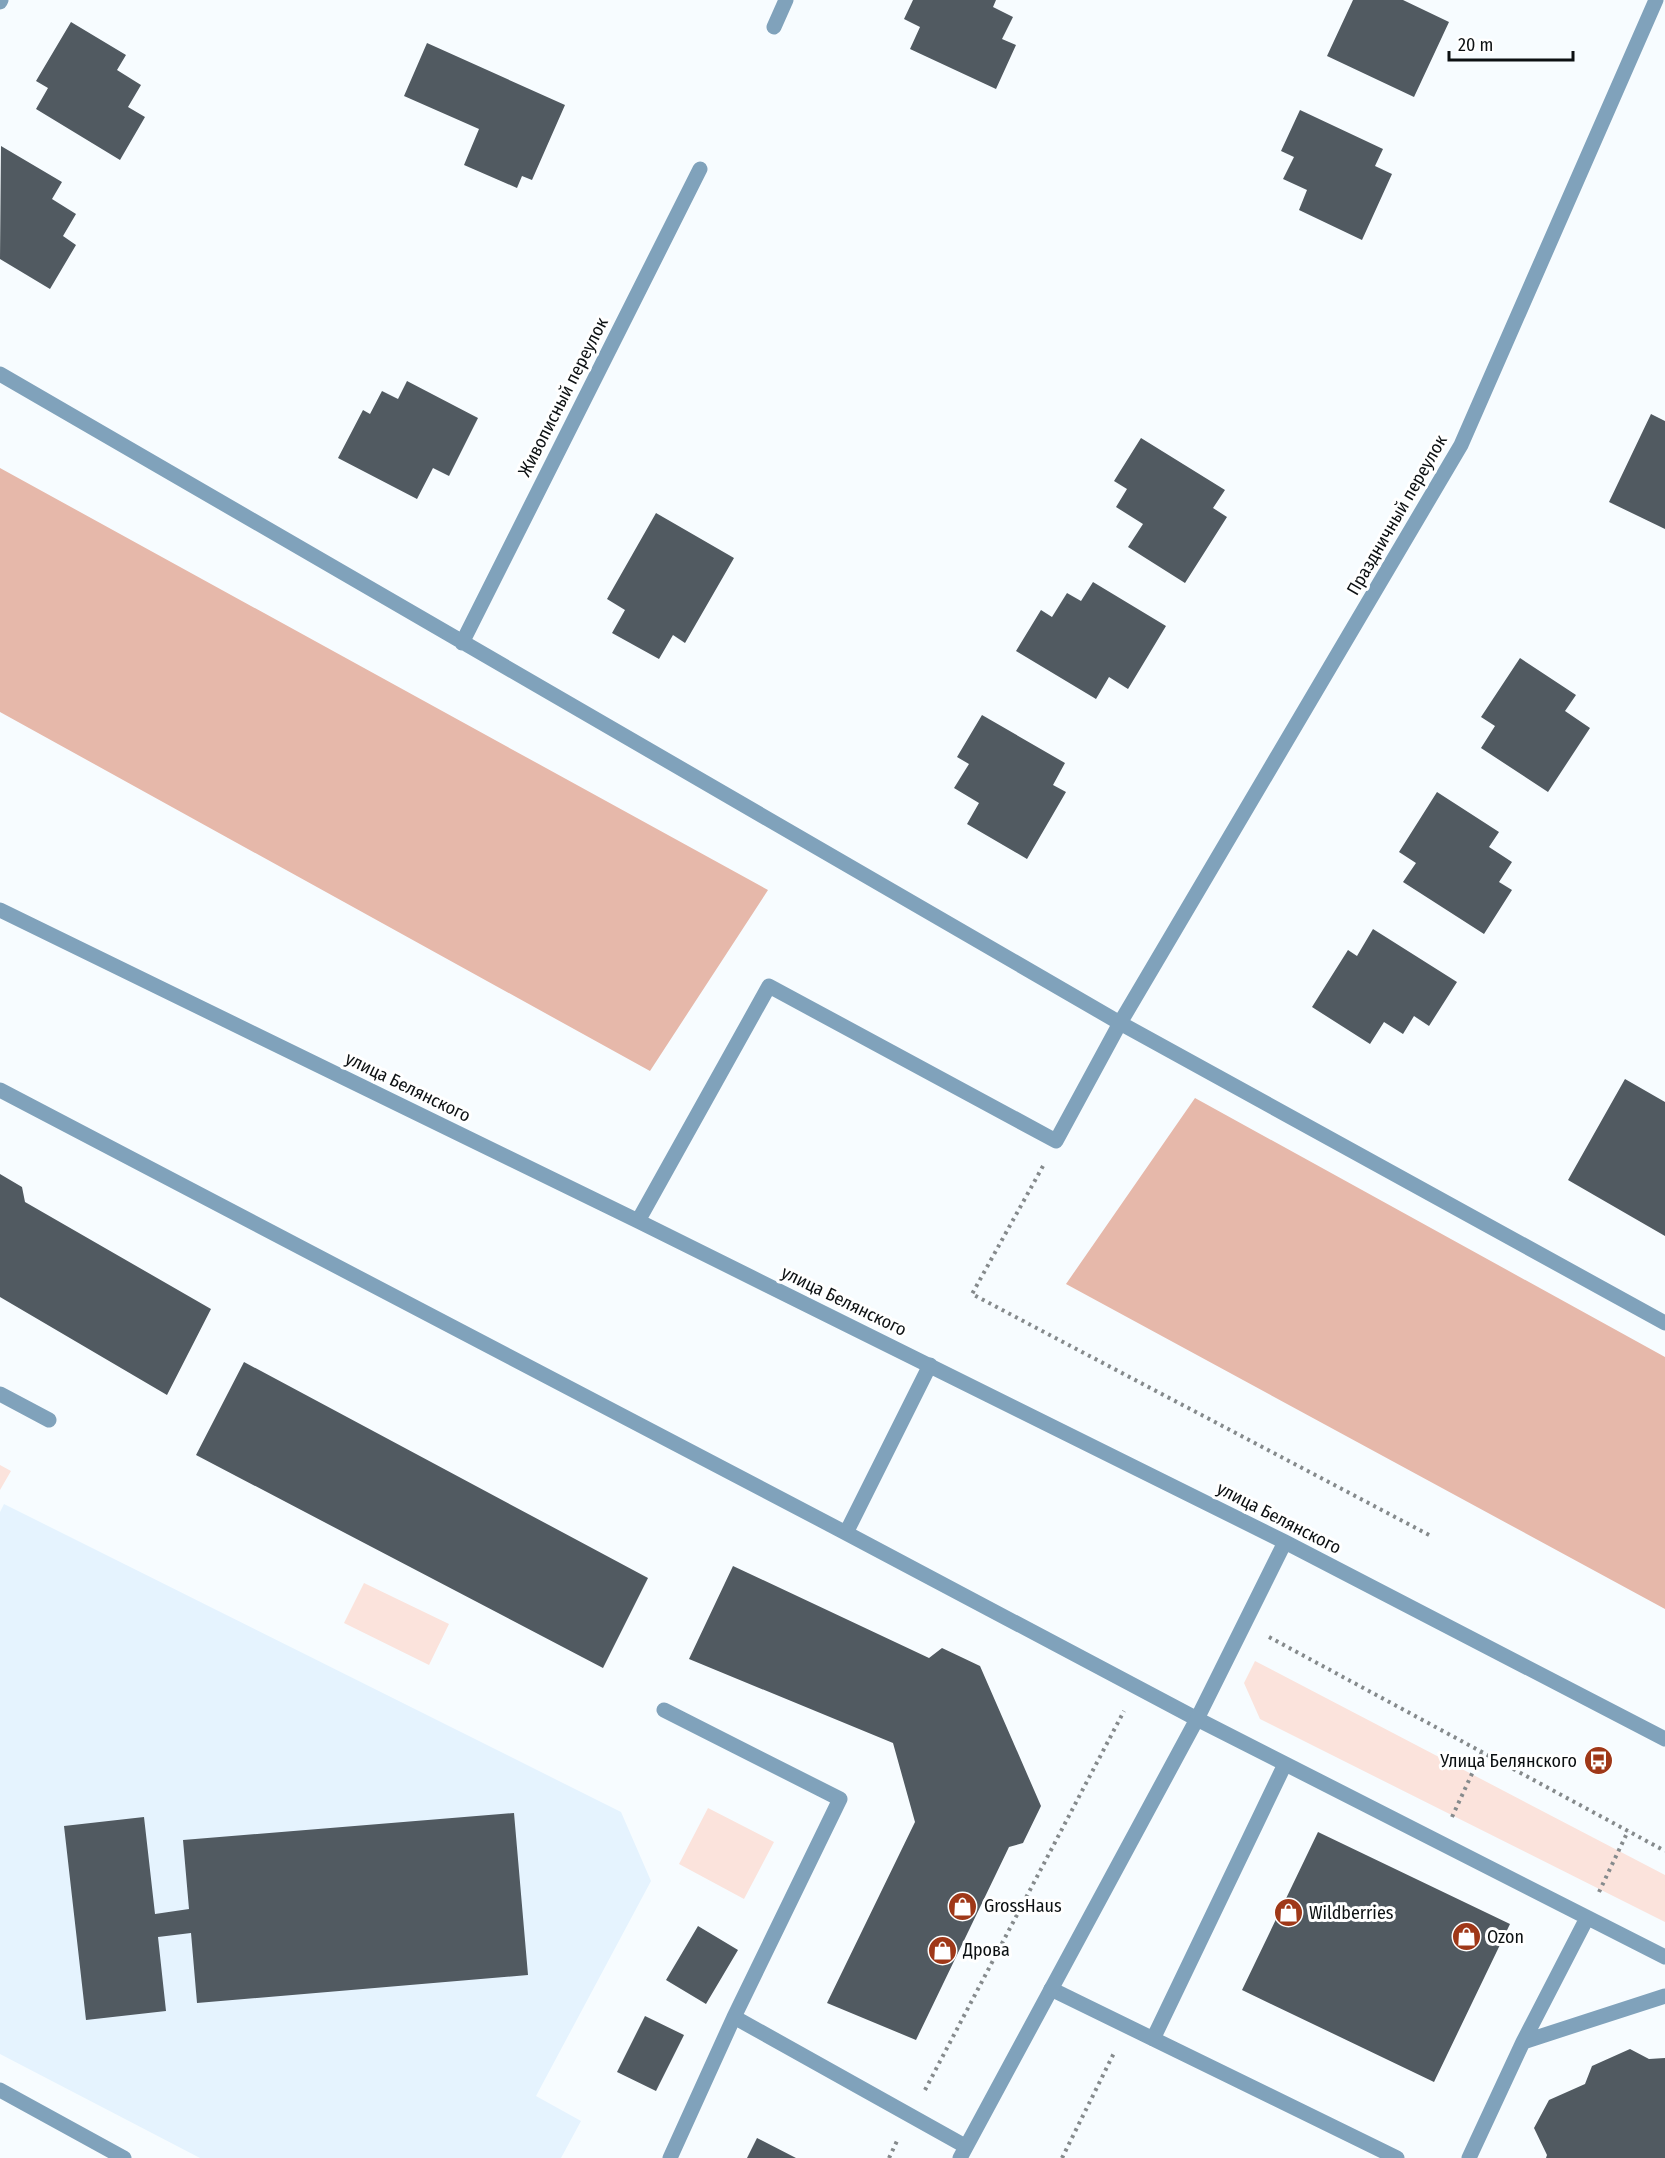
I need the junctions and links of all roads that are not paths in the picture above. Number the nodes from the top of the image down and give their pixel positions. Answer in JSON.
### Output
{"nodes":[{"id":1,"x":786,"y":0,"type":"edge"},
{"id":2,"x":1656,"y":0,"type":"edge"},
{"id":3,"x":774,"y":27,"type":"dead end"},
{"id":4,"x":700,"y":169,"type":"dead end"},
{"id":5,"x":0,"y":374,"type":"edge"},
{"id":6,"x":462,"y":643,"type":"junction"},
{"id":7,"x":0,"y":910,"type":"edge"},
{"id":8,"x":1120,"y":1023,"type":"junction"},
{"id":9,"x":0,"y":1090,"type":"edge"},
{"id":10,"x":638,"y":1221,"type":"junction"},
{"id":11,"x":1665,"y":1323,"type":"edge"},
{"id":12,"x":930,"y":1365,"type":"junction"},
{"id":13,"x":0,"y":1394,"type":"edge"},
{"id":14,"x":49,"y":1420,"type":"dead end"},
{"id":15,"x":846,"y":1533,"type":"junction"},
{"id":16,"x":1285,"y":1542,"type":"junction"},
{"id":17,"x":664,"y":1710,"type":"dead end"},
{"id":18,"x":1197,"y":1719,"type":"junction"},
{"id":19,"x":1665,"y":1739,"type":"edge"},
{"id":20,"x":1285,"y":1764,"type":"junction"},
{"id":21,"x":1587,"y":1918,"type":"junction"},
{"id":22,"x":1665,"y":1957,"type":"edge"},
{"id":23,"x":1051,"y":1989,"type":"junction"},
{"id":24,"x":1665,"y":1996,"type":"edge"},
{"id":25,"x":734,"y":2017,"type":"junction"},
{"id":26,"x":1153,"y":2039,"type":"junction"},
{"id":27,"x":1523,"y":2042,"type":"junction"},
{"id":28,"x":0,"y":2090,"type":"edge"},
{"id":29,"x":963,"y":2152,"type":"edge"},
{"id":30,"x":124,"y":2158,"type":"edge"},
{"id":31,"x":670,"y":2158,"type":"edge"},
{"id":32,"x":1397,"y":2158,"type":"edge"},
{"id":33,"x":1469,"y":2158,"type":"edge"}],
"edges":[{"from":1,"to":3,"type":"street"},
{"from":2,"to":8,"type":"street","name":"Праздничный переулок"},
{"from":4,"to":6,"type":"street","name":"Живописный переулок"},
{"from":5,"to":6,"type":"street"},
{"from":6,"to":8,"type":"street"},
{"from":7,"to":10,"type":"street","name":"улица Белянского"},
{"from":8,"to":10,"type":"street","name":"Праздничный переулок"},
{"from":8,"to":11,"type":"street"},
{"from":9,"to":15,"type":"street"},
{"from":10,"to":12,"type":"street","name":"улица Белянского"},
{"from":12,"to":15,"type":"street"},
{"from":12,"to":16,"type":"street","name":"улица Белянского"},
{"from":13,"to":14,"type":"street"},
{"from":15,"to":18,"type":"street"},
{"from":16,"to":18,"type":"street"},
{"from":16,"to":19,"type":"street","name":"улица Белянского"},
{"from":17,"to":25,"type":"street"},
{"from":18,"to":20,"type":"street"},
{"from":18,"to":23,"type":"street"},
{"from":20,"to":21,"type":"street"},
{"from":20,"to":26,"type":"street"},
{"from":21,"to":22,"type":"street"},
{"from":21,"to":27,"type":"street"},
{"from":23,"to":26,"type":"street"},
{"from":23,"to":29,"type":"street"},
{"from":24,"to":27,"type":"street"},
{"from":25,"to":29,"type":"street"},
{"from":25,"to":31,"type":"street"},
{"from":26,"to":32,"type":"street"},
{"from":27,"to":33,"type":"street"},
{"from":28,"to":30,"type":"street"}]}
